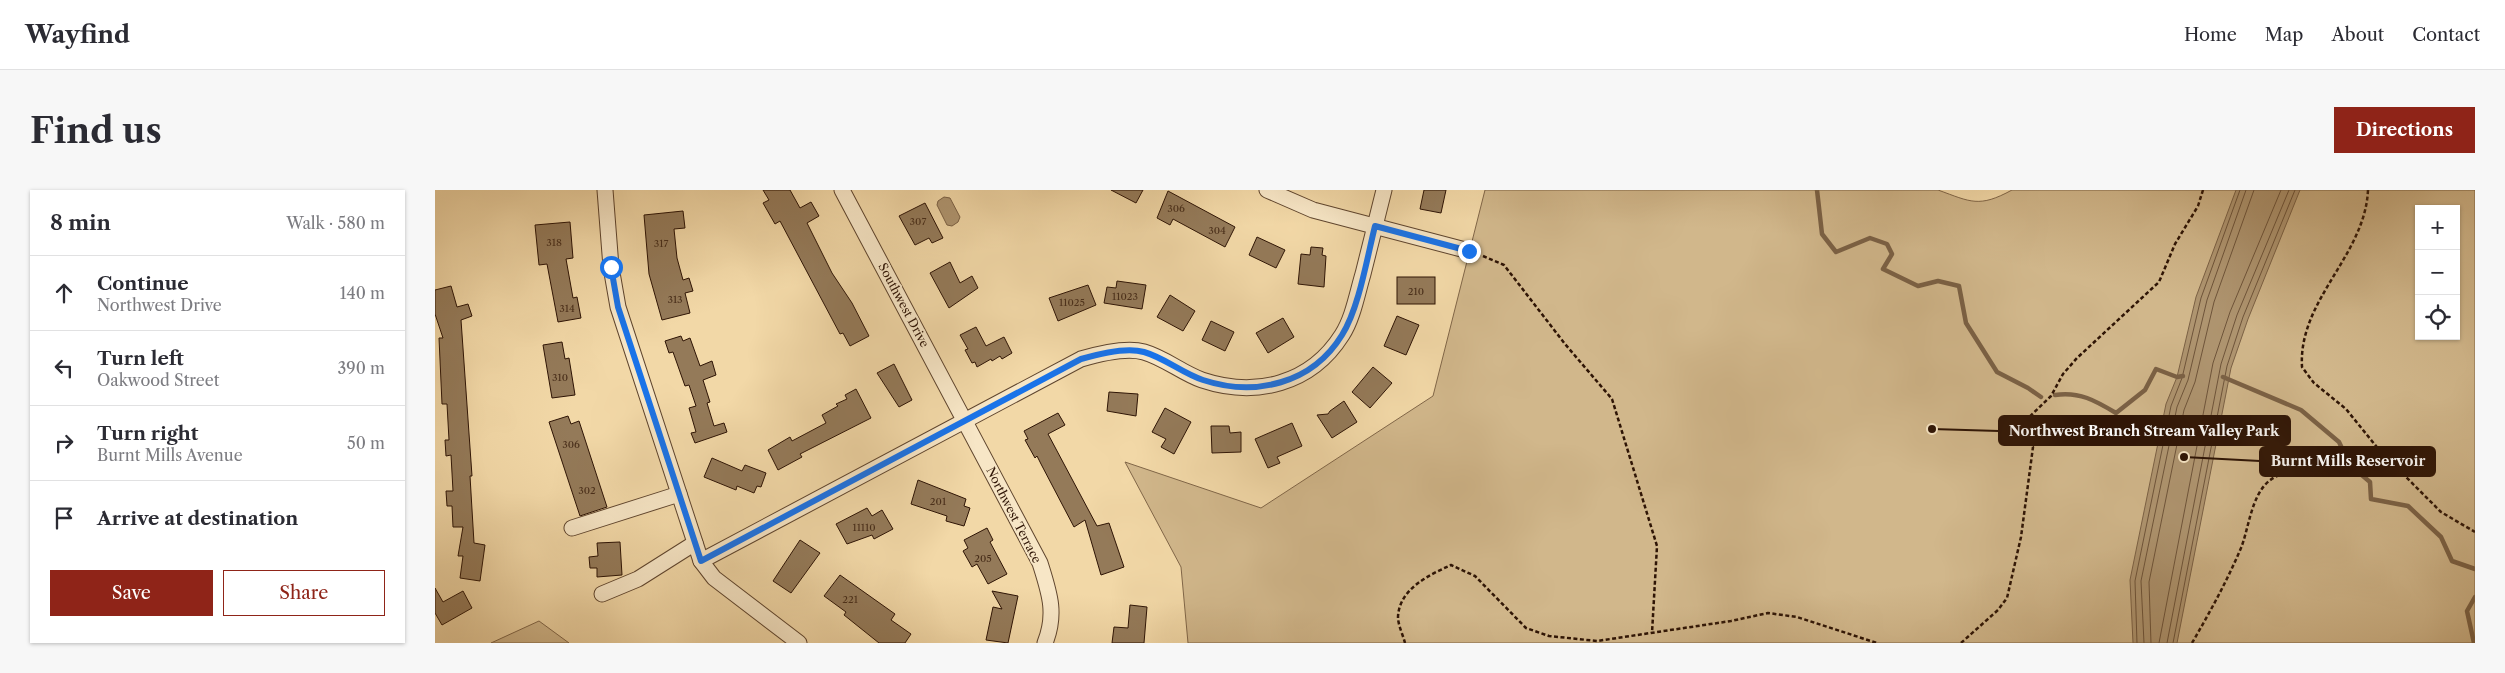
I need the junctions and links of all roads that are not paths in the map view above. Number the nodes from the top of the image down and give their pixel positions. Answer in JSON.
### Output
{"nodes":[{"id":1,"x":605,"y":190,"type":"edge"},
{"id":2,"x":842,"y":190,"type":"edge"},
{"id":3,"x":1267,"y":190,"type":"edge"},
{"id":4,"x":1384,"y":190,"type":"edge"},
{"id":5,"x":1375,"y":226,"type":"junction"},
{"id":6,"x":1469,"y":251,"type":"road end"},
{"id":7,"x":965,"y":420,"type":"junction"},
{"id":8,"x":679,"y":494,"type":"junction"},
{"id":9,"x":572,"y":528,"type":"dead end"},
{"id":10,"x":695,"y":543,"type":"junction"},
{"id":11,"x":701,"y":561,"type":"junction"},
{"id":12,"x":602,"y":594,"type":"dead end"},
{"id":13,"x":799,"y":643,"type":"edge"},
{"id":14,"x":1045,"y":643,"type":"edge"}],
"edges":[{"from":1,"to":8,"type":"street"},
{"from":2,"to":7,"type":"street","name":"Southwest Drive"},
{"from":3,"to":5,"type":"street"},
{"from":4,"to":5,"type":"street"},
{"from":5,"to":6,"type":"street"},
{"from":5,"to":7,"type":"street"},
{"from":7,"to":11,"type":"street"},
{"from":7,"to":14,"type":"street","name":"Northwest Terrace"},
{"from":8,"to":9,"type":"street"},
{"from":8,"to":10,"type":"street"},
{"from":10,"to":11,"type":"street"},
{"from":10,"to":12,"type":"street"},
{"from":11,"to":13,"type":"street"}]}
